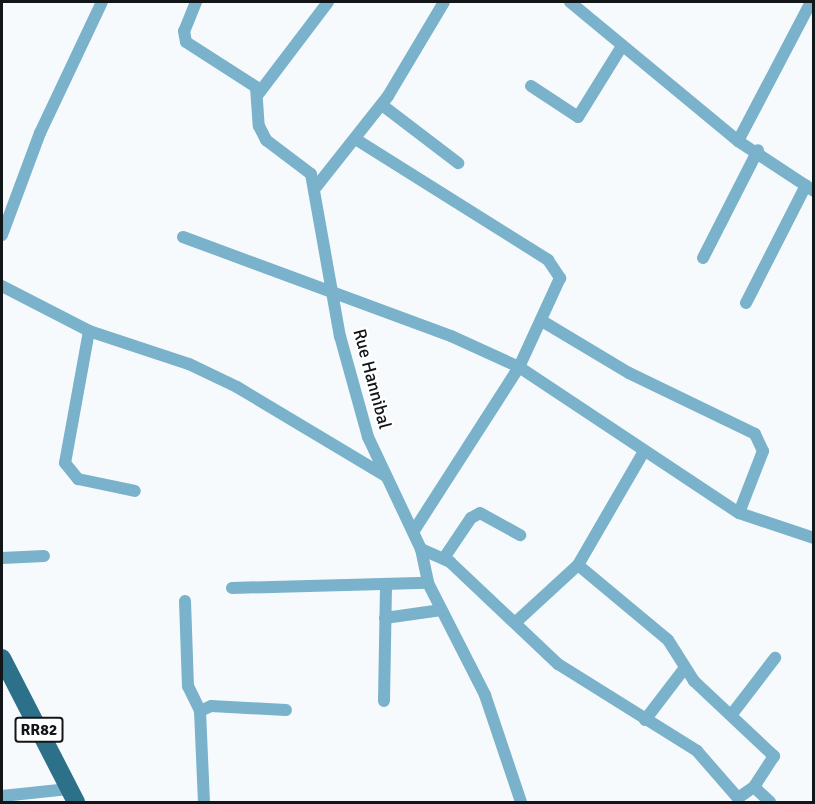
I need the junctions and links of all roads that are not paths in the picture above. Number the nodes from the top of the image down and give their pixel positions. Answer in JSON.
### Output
{"nodes":[{"id":1,"x":102,"y":2,"type":"edge"},
{"id":2,"x":196,"y":2,"type":"edge"},
{"id":3,"x":328,"y":2,"type":"edge"},
{"id":4,"x":444,"y":2,"type":"edge"},
{"id":5,"x":570,"y":2,"type":"edge"},
{"id":6,"x":811,"y":2,"type":"edge"},
{"id":7,"x":622,"y":46,"type":"junction"},
{"id":8,"x":531,"y":86,"type":"dead end"},
{"id":9,"x":259,"y":93,"type":"junction"},
{"id":10,"x":382,"y":105,"type":"junction"},
{"id":11,"x":357,"y":140,"type":"junction"},
{"id":12,"x":738,"y":141,"type":"junction"},
{"id":13,"x":758,"y":150,"type":"junction"},
{"id":14,"x":458,"y":163,"type":"dead end"},
{"id":15,"x":316,"y":187,"type":"junction"},
{"id":16,"x":810,"y":188,"type":"edge"},
{"id":17,"x":2,"y":235,"type":"edge"},
{"id":18,"x":183,"y":237,"type":"dead end"},
{"id":19,"x":704,"y":258,"type":"dead end"},
{"id":20,"x":2,"y":286,"type":"edge"},
{"id":21,"x":335,"y":297,"type":"junction"},
{"id":22,"x":746,"y":303,"type":"dead end"},
{"id":23,"x":542,"y":321,"type":"junction"},
{"id":24,"x":89,"y":331,"type":"junction"},
{"id":25,"x":519,"y":367,"type":"junction"},
{"id":26,"x":643,"y":453,"type":"junction"},
{"id":27,"x":389,"y":478,"type":"junction"},
{"id":28,"x":135,"y":490,"type":"dead end"},
{"id":29,"x":739,"y":513,"type":"junction"},
{"id":30,"x":413,"y":532,"type":"junction"},
{"id":31,"x":520,"y":535,"type":"dead end"},
{"id":32,"x":813,"y":538,"type":"edge"},
{"id":33,"x":421,"y":549,"type":"junction"},
{"id":34,"x":44,"y":556,"type":"dead end"},
{"id":35,"x":2,"y":558,"type":"edge"},
{"id":36,"x":444,"y":558,"type":"junction"},
{"id":37,"x":578,"y":565,"type":"junction"},
{"id":38,"x":428,"y":583,"type":"junction"},
{"id":39,"x":386,"y":584,"type":"junction"},
{"id":40,"x":232,"y":588,"type":"dead end"},
{"id":41,"x":185,"y":601,"type":"dead end"},
{"id":42,"x":441,"y":610,"type":"junction"},
{"id":43,"x":385,"y":618,"type":"junction"},
{"id":44,"x":517,"y":621,"type":"junction"},
{"id":45,"x":2,"y":658,"type":"edge"},
{"id":46,"x":775,"y":658,"type":"dead end"},
{"id":47,"x":684,"y":669,"type":"junction"},
{"id":48,"x":384,"y":701,"type":"dead end"},
{"id":49,"x":286,"y":710,"type":"dead end"},
{"id":50,"x":200,"y":711,"type":"junction"},
{"id":51,"x":732,"y":714,"type":"junction"},
{"id":52,"x":645,"y":720,"type":"junction"},
{"id":53,"x":754,"y":787,"type":"junction"},
{"id":54,"x":2,"y":796,"type":"edge"},
{"id":55,"x":72,"y":796,"type":"edge"},
{"id":56,"x":204,"y":802,"type":"edge"},
{"id":57,"x":521,"y":802,"type":"edge"},
{"id":58,"x":770,"y":802,"type":"edge"}],
"edges":[{"from":1,"to":17,"type":"street"},
{"from":2,"to":9,"type":"street"},
{"from":3,"to":9,"type":"street"},
{"from":4,"to":10,"type":"street"},
{"from":5,"to":7,"type":"street"},
{"from":6,"to":12,"type":"street"},
{"from":7,"to":8,"type":"street"},
{"from":7,"to":12,"type":"street"},
{"from":9,"to":15,"type":"street","name":"Rue Hannibal"},
{"from":10,"to":11,"type":"street"},
{"from":10,"to":14,"type":"street"},
{"from":11,"to":15,"type":"street"},
{"from":11,"to":23,"type":"street"},
{"from":12,"to":13,"type":"street"},
{"from":13,"to":16,"type":"street"},
{"from":13,"to":19,"type":"street"},
{"from":15,"to":21,"type":"street","name":"Rue Hannibal"},
{"from":16,"to":22,"type":"street"},
{"from":18,"to":21,"type":"street"},
{"from":20,"to":24,"type":"street"},
{"from":21,"to":25,"type":"street"},
{"from":21,"to":27,"type":"street","name":"Rue Hannibal"},
{"from":23,"to":25,"type":"street"},
{"from":23,"to":29,"type":"street"},
{"from":24,"to":27,"type":"street"},
{"from":24,"to":28,"type":"street"},
{"from":25,"to":26,"type":"street"},
{"from":25,"to":30,"type":"street"},
{"from":26,"to":29,"type":"street"},
{"from":26,"to":37,"type":"street"},
{"from":27,"to":30,"type":"street","name":"Rue Hannibal"},
{"from":29,"to":32,"type":"street"},
{"from":30,"to":33,"type":"street","name":"Rue Hannibal"},
{"from":31,"to":36,"type":"street"},
{"from":33,"to":36,"type":"street"},
{"from":33,"to":38,"type":"street","name":"Rue Hannibal"},
{"from":34,"to":35,"type":"street"},
{"from":36,"to":44,"type":"street"},
{"from":37,"to":44,"type":"street"},
{"from":37,"to":47,"type":"street"},
{"from":38,"to":39,"type":"street"},
{"from":38,"to":42,"type":"street","name":"Rue Hannibal"},
{"from":39,"to":40,"type":"street"},
{"from":39,"to":43,"type":"street"},
{"from":41,"to":50,"type":"street"},
{"from":42,"to":43,"type":"street"},
{"from":42,"to":57,"type":"street","name":"Rue Hannibal"},
{"from":43,"to":48,"type":"street"},
{"from":44,"to":52,"type":"street"},
{"from":45,"to":55,"type":"main road","number":"RR82"},
{"from":46,"to":51,"type":"street"},
{"from":47,"to":51,"type":"street"},
{"from":47,"to":52,"type":"street"},
{"from":49,"to":50,"type":"street"},
{"from":50,"to":56,"type":"street"},
{"from":51,"to":53,"type":"street"},
{"from":52,"to":53,"type":"street"},
{"from":53,"to":58,"type":"street"},
{"from":54,"to":55,"type":"street"}]}
